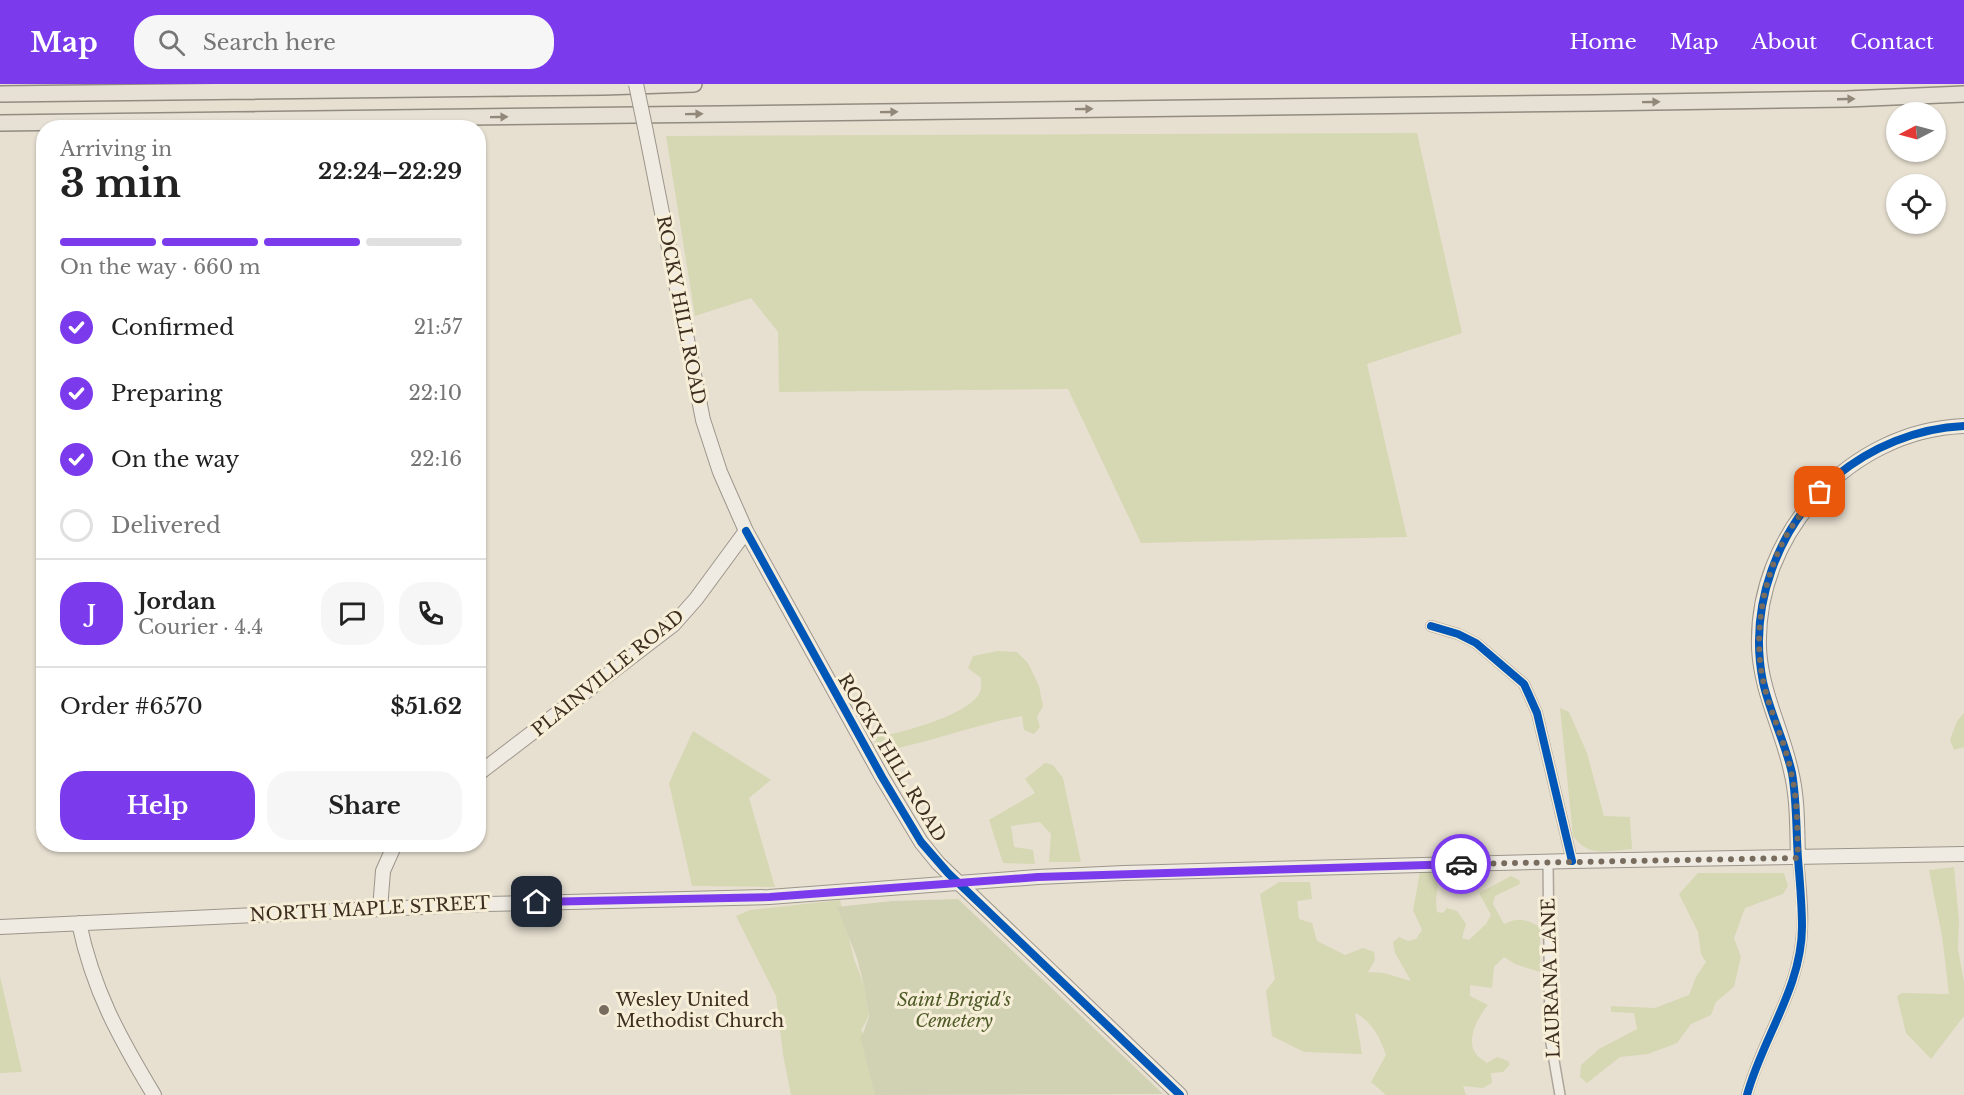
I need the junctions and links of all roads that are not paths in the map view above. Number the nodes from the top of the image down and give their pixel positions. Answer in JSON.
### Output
{"nodes":[{"id":1,"x":636,"y":84,"type":"edge"},
{"id":2,"x":694,"y":84,"type":"edge"},
{"id":3,"x":0,"y":94,"type":"edge"},
{"id":4,"x":1964,"y":94,"type":"edge"},
{"id":5,"x":239,"y":120,"type":"edge"},
{"id":6,"x":0,"y":123,"type":"edge"},
{"id":7,"x":36,"y":123,"type":"edge"},
{"id":8,"x":1964,"y":426,"type":"edge"},
{"id":9,"x":746,"y":531,"type":"junction"},
{"id":10,"x":1431,"y":626,"type":"dead end"},
{"id":11,"x":486,"y":768,"type":"edge"},
{"id":12,"x":391,"y":852,"type":"edge"},
{"id":13,"x":1964,"y":854,"type":"edge"},
{"id":14,"x":1798,"y":858,"type":"junction"},
{"id":15,"x":1548,"y":861,"type":"junction"},
{"id":16,"x":1572,"y":861,"type":"junction"},
{"id":17,"x":958,"y":882,"type":"junction"},
{"id":18,"x":380,"y":909,"type":"junction"},
{"id":19,"x":79,"y":924,"type":"junction"},
{"id":20,"x":0,"y":927,"type":"edge"},
{"id":21,"x":154,"y":1095,"type":"edge"},
{"id":22,"x":1180,"y":1095,"type":"edge"},
{"id":23,"x":1560,"y":1095,"type":"edge"},
{"id":24,"x":1747,"y":1095,"type":"edge"}],
"edges":[{"from":1,"to":9,"type":"main road","name":"ROCKY HILL ROAD","bridge":true},
{"from":2,"to":3,"type":"main road"},
{"from":5,"to":4,"type":"main road","one_way":true},
{"from":6,"to":7,"type":"main road","one_way":true},
{"from":8,"to":14,"type":"main road"},
{"from":9,"to":11,"type":"main road","name":"PLAINVILLE ROAD"},
{"from":9,"to":17,"type":"main road","name":"ROCKY HILL ROAD"},
{"from":10,"to":16,"type":"street"},
{"from":12,"to":18,"type":"main road"},
{"from":13,"to":14,"type":"main road","name":"NORTH MAPLE STREET"},
{"from":14,"to":16,"type":"main road","name":"NORTH MAPLE STREET"},
{"from":14,"to":24,"type":"street"},
{"from":15,"to":16,"type":"main road","name":"NORTH MAPLE STREET"},
{"from":15,"to":17,"type":"main road","name":"NORTH MAPLE STREET"},
{"from":15,"to":23,"type":"street","name":"LAURANA LANE"},
{"from":17,"to":18,"type":"main road","name":"NORTH MAPLE STREET"},
{"from":17,"to":22,"type":"main road","name":"ROCKY HILL ROAD"},
{"from":18,"to":19,"type":"main road","name":"NORTH MAPLE STREET"},
{"from":19,"to":20,"type":"main road","name":"NORTH MAPLE STREET"},
{"from":19,"to":21,"type":"main road"}]}
